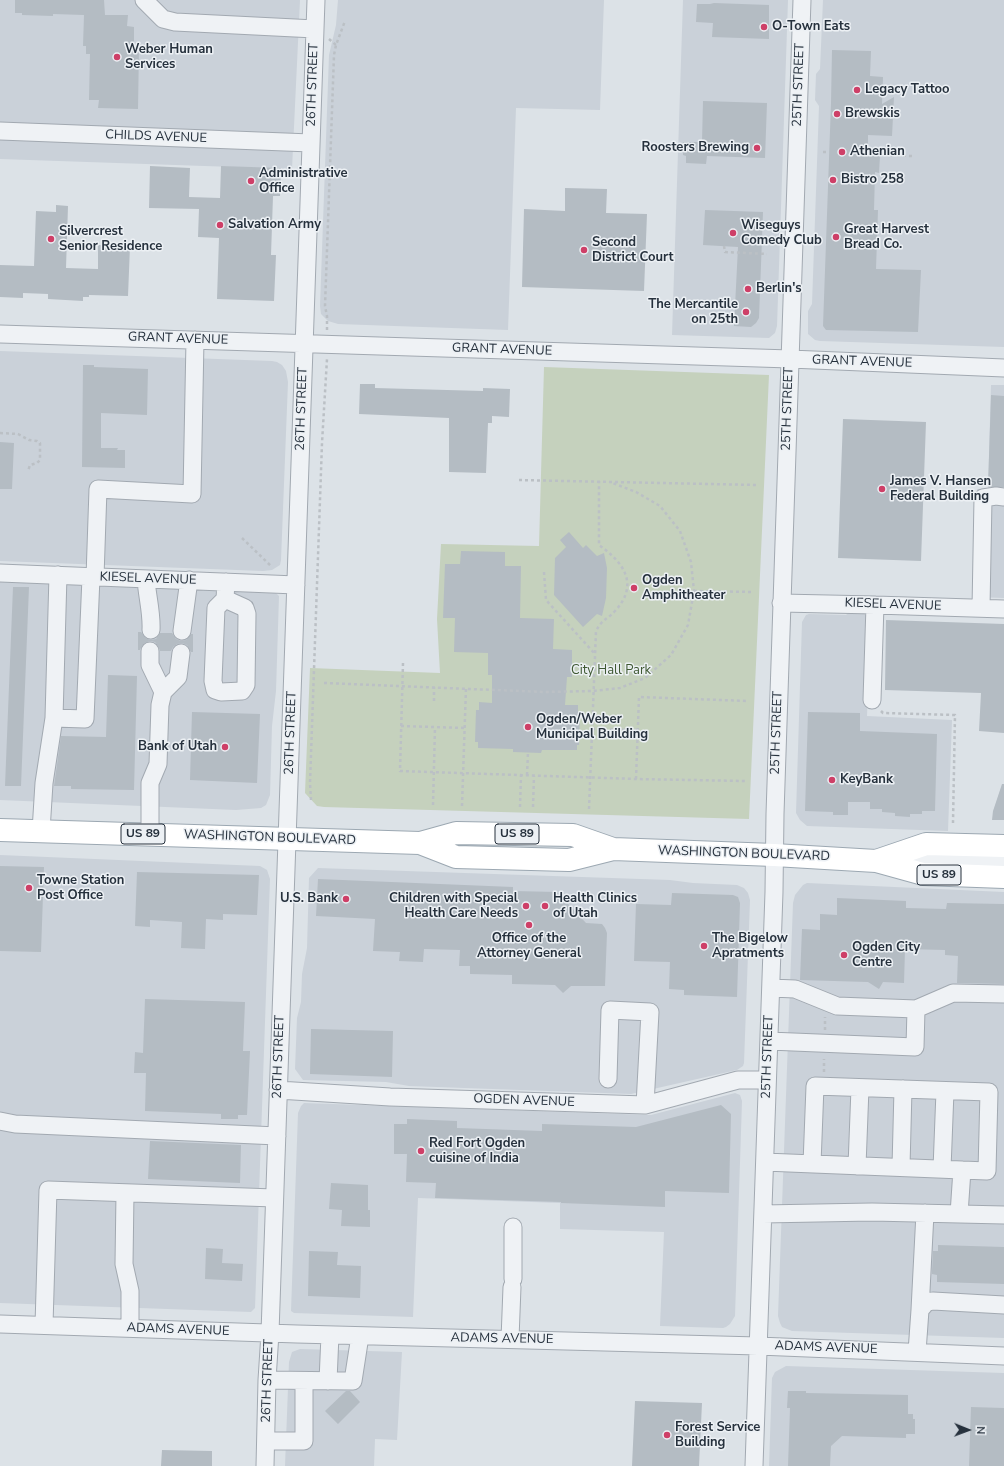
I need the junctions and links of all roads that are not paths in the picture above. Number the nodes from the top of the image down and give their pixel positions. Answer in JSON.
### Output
{"nodes":[{"id":1,"x":144,"y":0,"type":"edge"},
{"id":2,"x":316,"y":0,"type":"edge"},
{"id":3,"x":802,"y":0,"type":"edge"},
{"id":4,"x":315,"y":29,"type":"junction"},
{"id":5,"x":0,"y":131,"type":"edge"},
{"id":6,"x":311,"y":142,"type":"junction"},
{"id":7,"x":0,"y":334,"type":"edge"},
{"id":8,"x":195,"y":340,"type":"junction"},
{"id":9,"x":304,"y":343,"type":"junction"},
{"id":10,"x":790,"y":359,"type":"junction"},
{"id":11,"x":1004,"y":368,"type":"edge"},
{"id":12,"x":1004,"y":497,"type":"edge"},
{"id":13,"x":0,"y":573,"type":"edge"},
{"id":14,"x":58,"y":575,"type":"junction"},
{"id":15,"x":93,"y":577,"type":"junction"},
{"id":16,"x":146,"y":579,"type":"junction"},
{"id":17,"x":189,"y":580,"type":"junction"},
{"id":18,"x":226,"y":582,"type":"junction"},
{"id":19,"x":296,"y":585,"type":"junction"},
{"id":20,"x":226,"y":599,"type":"junction"},
{"id":21,"x":782,"y":603,"type":"junction"},
{"id":22,"x":875,"y":604,"type":"junction"},
{"id":23,"x":981,"y":608,"type":"junction"},
{"id":24,"x":1004,"y":609,"type":"edge"},
{"id":25,"x":151,"y":630,"type":"dead end"},
{"id":26,"x":182,"y":631,"type":"dead end"},
{"id":27,"x":150,"y":651,"type":"dead end"},
{"id":28,"x":181,"y":653,"type":"dead end"},
{"id":29,"x":163,"y":692,"type":"junction"},
{"id":30,"x":872,"y":700,"type":"road end"},
{"id":31,"x":54,"y":718,"type":"junction"},
{"id":32,"x":0,"y":830,"type":"edge"},
{"id":33,"x":41,"y":831,"type":"junction"},
{"id":34,"x":150,"y":834,"type":"junction"},
{"id":35,"x":287,"y":838,"type":"junction"},
{"id":36,"x":1004,"y":846,"type":"edge"},
{"id":37,"x":774,"y":855,"type":"junction"},
{"id":38,"x":876,"y":860,"type":"junction"},
{"id":39,"x":1004,"y":864,"type":"edge"},
{"id":40,"x":1004,"y":877,"type":"edge"},
{"id":41,"x":771,"y":988,"type":"junction"},
{"id":42,"x":1004,"y":994,"type":"edge"},
{"id":43,"x":916,"y":1009,"type":"junction"},
{"id":44,"x":769,"y":1040,"type":"junction"},
{"id":45,"x":608,"y":1079,"type":"dead end"},
{"id":46,"x":767,"y":1080,"type":"junction"},
{"id":47,"x":860,"y":1088,"type":"junction"},
{"id":48,"x":904,"y":1089,"type":"junction"},
{"id":49,"x":278,"y":1090,"type":"junction"},
{"id":50,"x":945,"y":1091,"type":"junction"},
{"id":51,"x":645,"y":1105,"type":"junction"},
{"id":52,"x":0,"y":1121,"type":"edge"},
{"id":53,"x":276,"y":1136,"type":"junction"},
{"id":54,"x":764,"y":1162,"type":"junction"},
{"id":55,"x":812,"y":1164,"type":"junction"},
{"id":56,"x":857,"y":1166,"type":"junction"},
{"id":57,"x":901,"y":1167,"type":"junction"},
{"id":58,"x":942,"y":1169,"type":"junction"},
{"id":59,"x":962,"y":1170,"type":"junction"},
{"id":60,"x":125,"y":1193,"type":"junction"},
{"id":61,"x":274,"y":1198,"type":"junction"},
{"id":62,"x":925,"y":1213,"type":"junction"},
{"id":63,"x":763,"y":1214,"type":"junction"},
{"id":64,"x":959,"y":1214,"type":"junction"},
{"id":65,"x":1004,"y":1215,"type":"edge"},
{"id":66,"x":513,"y":1227,"type":"dead end"},
{"id":67,"x":1004,"y":1305,"type":"edge"},
{"id":68,"x":920,"y":1310,"type":"junction"},
{"id":69,"x":0,"y":1324,"type":"edge"},
{"id":70,"x":44,"y":1325,"type":"junction"},
{"id":71,"x":130,"y":1328,"type":"junction"},
{"id":72,"x":270,"y":1333,"type":"junction"},
{"id":73,"x":330,"y":1335,"type":"junction"},
{"id":74,"x":360,"y":1336,"type":"junction"},
{"id":75,"x":510,"y":1339,"type":"junction"},
{"id":76,"x":758,"y":1346,"type":"junction"},
{"id":77,"x":917,"y":1352,"type":"junction"},
{"id":78,"x":1004,"y":1356,"type":"edge"},
{"id":79,"x":267,"y":1380,"type":"junction"},
{"id":80,"x":304,"y":1381,"type":"junction"},
{"id":81,"x":328,"y":1381,"type":"junction"},
{"id":82,"x":266,"y":1441,"type":"junction"},
{"id":83,"x":265,"y":1466,"type":"edge"},
{"id":84,"x":754,"y":1466,"type":"edge"}],
"edges":[{"from":1,"to":4,"type":"street"},
{"from":2,"to":4,"type":"street","name":"26TH STREET"},
{"from":3,"to":10,"type":"street","name":"25TH STREET"},
{"from":4,"to":6,"type":"street","name":"26TH STREET"},
{"from":5,"to":6,"type":"street","name":"CHILDS AVENUE"},
{"from":6,"to":9,"type":"street","name":"26TH STREET"},
{"from":7,"to":8,"type":"street","name":"GRANT AVENUE"},
{"from":8,"to":9,"type":"street","name":"GRANT AVENUE"},
{"from":8,"to":15,"type":"street"},
{"from":9,"to":10,"type":"street","name":"GRANT AVENUE"},
{"from":9,"to":19,"type":"street","name":"26TH STREET"},
{"from":10,"to":11,"type":"street","name":"GRANT AVENUE"},
{"from":10,"to":21,"type":"street","name":"25TH STREET"},
{"from":12,"to":23,"type":"street"},
{"from":13,"to":14,"type":"street","name":"KIESEL AVENUE"},
{"from":14,"to":15,"type":"street","name":"KIESEL AVENUE"},
{"from":14,"to":31,"type":"street"},
{"from":15,"to":16,"type":"street","name":"KIESEL AVENUE"},
{"from":15,"to":31,"type":"street"},
{"from":16,"to":17,"type":"street","name":"KIESEL AVENUE"},
{"from":16,"to":25,"type":"street"},
{"from":17,"to":18,"type":"street","name":"KIESEL AVENUE"},
{"from":17,"to":26,"type":"street"},
{"from":18,"to":19,"type":"street","name":"KIESEL AVENUE"},
{"from":18,"to":20,"type":"street"},
{"from":19,"to":35,"type":"street","name":"26TH STREET"},
{"from":20,"to":20,"type":"street"},
{"from":21,"to":22,"type":"street","name":"KIESEL AVENUE"},
{"from":21,"to":37,"type":"street","name":"25TH STREET"},
{"from":22,"to":23,"type":"street","name":"KIESEL AVENUE"},
{"from":22,"to":30,"type":"street"},
{"from":23,"to":24,"type":"street","name":"KIESEL AVENUE"},
{"from":27,"to":29,"type":"street"},
{"from":28,"to":29,"type":"street"},
{"from":29,"to":34,"type":"street"},
{"from":31,"to":33,"type":"street"},
{"from":32,"to":33,"type":"main road","name":"WASHINGTON BOULEVARD","number":"US 89"},
{"from":33,"to":34,"type":"main road","name":"WASHINGTON BOULEVARD","number":"US 89"},
{"from":34,"to":35,"type":"main road","name":"WASHINGTON BOULEVARD","number":"US 89"},
{"from":35,"to":37,"type":"main road","name":"WASHINGTON BOULEVARD","number":"US 89"},
{"from":35,"to":49,"type":"street","name":"26TH STREET"},
{"from":36,"to":38,"type":"main road","name":"WASHINGTON BOULEVARD","number":"US 89"},
{"from":37,"to":38,"type":"main road","name":"WASHINGTON BOULEVARD","number":"US 89"},
{"from":37,"to":41,"type":"street","name":"25TH STREET"},
{"from":38,"to":39,"type":"street"},
{"from":38,"to":40,"type":"main road","name":"WASHINGTON BOULEVARD","number":"US 89"},
{"from":41,"to":43,"type":"street"},
{"from":41,"to":44,"type":"street","name":"25TH STREET"},
{"from":42,"to":43,"type":"street"},
{"from":43,"to":44,"type":"street"},
{"from":44,"to":46,"type":"street","name":"25TH STREET"},
{"from":45,"to":51,"type":"street"},
{"from":46,"to":51,"type":"street","name":"OGDEN AVENUE"},
{"from":46,"to":54,"type":"street","name":"25TH STREET"},
{"from":47,"to":48,"type":"street"},
{"from":47,"to":55,"type":"street"},
{"from":47,"to":56,"type":"street"},
{"from":48,"to":50,"type":"street"},
{"from":48,"to":57,"type":"street"},
{"from":49,"to":51,"type":"street","name":"OGDEN AVENUE"},
{"from":49,"to":53,"type":"street","name":"26TH STREET"},
{"from":50,"to":58,"type":"street"},
{"from":50,"to":59,"type":"street"},
{"from":52,"to":53,"type":"street"},
{"from":53,"to":61,"type":"street","name":"26TH STREET"},
{"from":54,"to":55,"type":"street"},
{"from":54,"to":63,"type":"street","name":"25TH STREET"},
{"from":55,"to":56,"type":"street"},
{"from":56,"to":57,"type":"street"},
{"from":57,"to":58,"type":"street"},
{"from":58,"to":59,"type":"street"},
{"from":59,"to":64,"type":"street"},
{"from":60,"to":61,"type":"street"},
{"from":60,"to":70,"type":"street"},
{"from":60,"to":71,"type":"street"},
{"from":61,"to":72,"type":"street","name":"26TH STREET"},
{"from":62,"to":63,"type":"street"},
{"from":62,"to":64,"type":"street"},
{"from":62,"to":68,"type":"street"},
{"from":63,"to":76,"type":"street","name":"25TH STREET"},
{"from":64,"to":65,"type":"street"},
{"from":66,"to":75,"type":"street"},
{"from":67,"to":68,"type":"street"},
{"from":68,"to":77,"type":"street"},
{"from":69,"to":70,"type":"street","name":"ADAMS AVENUE"},
{"from":70,"to":71,"type":"street","name":"ADAMS AVENUE"},
{"from":71,"to":72,"type":"street","name":"ADAMS AVENUE"},
{"from":72,"to":73,"type":"street","name":"ADAMS AVENUE"},
{"from":72,"to":79,"type":"street","name":"26TH STREET"},
{"from":73,"to":74,"type":"street","name":"ADAMS AVENUE"},
{"from":73,"to":81,"type":"street"},
{"from":74,"to":75,"type":"street","name":"ADAMS AVENUE"},
{"from":74,"to":81,"type":"street"},
{"from":75,"to":76,"type":"street","name":"ADAMS AVENUE"},
{"from":76,"to":77,"type":"street","name":"ADAMS AVENUE"},
{"from":76,"to":84,"type":"street","name":"25TH STREET"},
{"from":77,"to":78,"type":"street","name":"ADAMS AVENUE"},
{"from":79,"to":80,"type":"street"},
{"from":79,"to":82,"type":"street","name":"26TH STREET"},
{"from":80,"to":81,"type":"street"},
{"from":80,"to":82,"type":"street"},
{"from":82,"to":83,"type":"street","name":"26TH STREET"}]}
